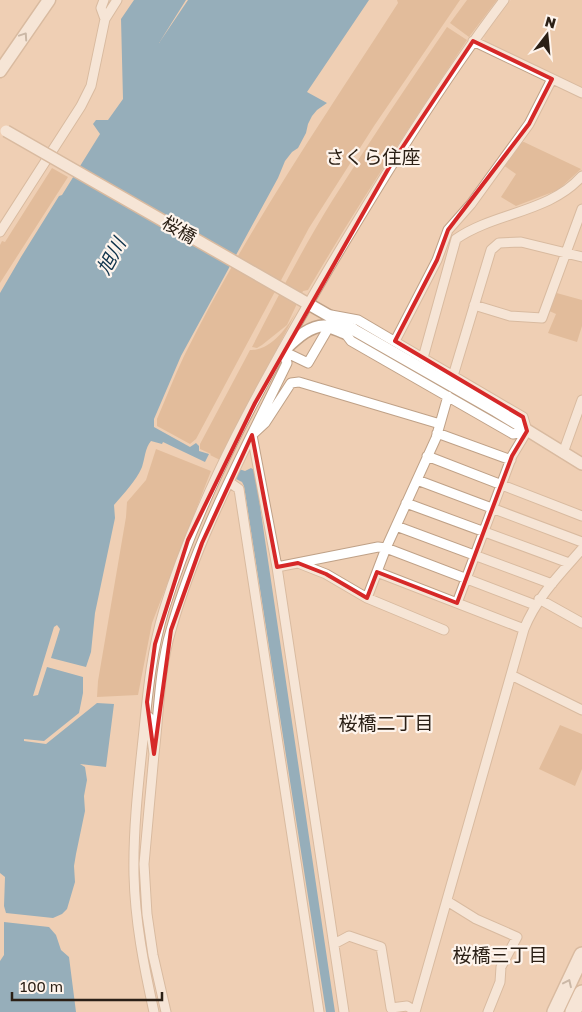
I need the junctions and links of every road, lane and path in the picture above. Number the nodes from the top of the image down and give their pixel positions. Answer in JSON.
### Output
{"nodes":[{"id":1,"x":49,"y":0,"type":"edge"},
{"id":2,"x":104,"y":0,"type":"edge"},
{"id":3,"x":117,"y":0,"type":"edge"},
{"id":4,"x":504,"y":0,"type":"edge"},
{"id":5,"x":105,"y":19,"type":"junction"},
{"id":6,"x":473,"y":41,"type":"junction"},
{"id":7,"x":0,"y":71,"type":"edge"},
{"id":8,"x":552,"y":79,"type":"junction"},
{"id":9,"x":582,"y":93,"type":"edge"},
{"id":10,"x":3,"y":129,"type":"edge"},
{"id":11,"x":582,"y":176,"type":"edge"},
{"id":12,"x":582,"y":209,"type":"edge"},
{"id":13,"x":0,"y":232,"type":"edge"},
{"id":14,"x":566,"y":253,"type":"junction"},
{"id":15,"x":582,"y":257,"type":"edge"},
{"id":16,"x":309,"y":304,"type":"junction"},
{"id":17,"x":474,"y":305,"type":"junction"},
{"id":18,"x":329,"y":321,"type":"junction"},
{"id":19,"x":349,"y":331,"type":"junction"},
{"id":20,"x":395,"y":341,"type":"junction"},
{"id":21,"x":283,"y":350,"type":"junction"},
{"id":22,"x":423,"y":358,"type":"junction"},
{"id":23,"x":453,"y":376,"type":"junction"},
{"id":24,"x":448,"y":396,"type":"junction"},
{"id":25,"x":582,"y":400,"type":"edge"},
{"id":26,"x":439,"y":428,"type":"junction"},
{"id":27,"x":527,"y":431,"type":"junction"},
{"id":28,"x":252,"y":435,"type":"junction"},
{"id":29,"x":563,"y":452,"type":"junction"},
{"id":30,"x":428,"y":456,"type":"junction"},
{"id":31,"x":511,"y":460,"type":"junction"},
{"id":32,"x":582,"y":464,"type":"edge"},
{"id":33,"x":417,"y":480,"type":"junction"},
{"id":34,"x":229,"y":482,"type":"junction"},
{"id":35,"x":502,"y":484,"type":"junction"},
{"id":36,"x":406,"y":503,"type":"junction"},
{"id":37,"x":493,"y":508,"type":"junction"},
{"id":38,"x":582,"y":516,"type":"edge"},
{"id":39,"x":396,"y":526,"type":"junction"},
{"id":40,"x":484,"y":532,"type":"junction"},
{"id":41,"x":582,"y":542,"type":"edge"},
{"id":42,"x":386,"y":548,"type":"junction"},
{"id":43,"x":582,"y":549,"type":"edge"},
{"id":44,"x":475,"y":556,"type":"junction"},
{"id":45,"x":298,"y":563,"type":"junction"},
{"id":46,"x":570,"y":564,"type":"junction"},
{"id":47,"x":277,"y":567,"type":"junction"},
{"id":48,"x":377,"y":572,"type":"junction"},
{"id":49,"x":467,"y":579,"type":"junction"},
{"id":50,"x":552,"y":584,"type":"junction"},
{"id":51,"x":367,"y":598,"type":"junction"},
{"id":52,"x":537,"y":602,"type":"junction"},
{"id":53,"x":457,"y":603,"type":"junction"},
{"id":54,"x":582,"y":623,"type":"edge"},
{"id":55,"x":524,"y":629,"type":"junction"},
{"id":56,"x":444,"y":630,"type":"dead end"},
{"id":57,"x":511,"y":675,"type":"junction"},
{"id":58,"x":147,"y":702,"type":"junction"},
{"id":59,"x":582,"y":710,"type":"edge"},
{"id":60,"x":154,"y":754,"type":"junction"},
{"id":61,"x":447,"y":901,"type":"junction"},
{"id":62,"x":334,"y":944,"type":"junction"},
{"id":63,"x":581,"y":961,"type":"edge"},
{"id":64,"x":582,"y":993,"type":"edge"},
{"id":65,"x":415,"y":1011,"type":"edge"},
{"id":66,"x":154,"y":1012,"type":"edge"},
{"id":67,"x":166,"y":1012,"type":"edge"},
{"id":68,"x":319,"y":1012,"type":"edge"},
{"id":69,"x":344,"y":1012,"type":"edge"},
{"id":70,"x":488,"y":1012,"type":"edge"},
{"id":71,"x":555,"y":1012,"type":"edge"},
{"id":72,"x":573,"y":1012,"type":"edge"}],
"edges":[{"from":7,"to":1,"type":"main road","one_way":true},
{"from":2,"to":5,"type":"street"},
{"from":3,"to":5,"type":"street"},
{"from":4,"to":6,"type":"street"},
{"from":5,"to":13,"type":"street"},
{"from":6,"to":8,"type":"street"},
{"from":6,"to":16,"type":"street"},
{"from":8,"to":9,"type":"street"},
{"from":8,"to":20,"type":"street"},
{"from":10,"to":16,"type":"street","name":"桜橋","bridge":true},
{"from":11,"to":22,"type":"street"},
{"from":12,"to":14,"type":"street"},
{"from":14,"to":15,"type":"street"},
{"from":14,"to":17,"type":"street"},
{"from":14,"to":17,"type":"street"},
{"from":16,"to":18,"type":"street","name":"桜橋"},
{"from":16,"to":21,"type":"street"},
{"from":17,"to":23,"type":"street"},
{"from":18,"to":19,"type":"street","name":"桜橋"},
{"from":18,"to":20,"type":"street"},
{"from":18,"to":21,"type":"street"},
{"from":18,"to":21,"type":"street"},
{"from":19,"to":24,"type":"street"},
{"from":19,"to":27,"type":"street","name":"桜橋"},
{"from":20,"to":22,"type":"street"},
{"from":21,"to":28,"type":"street"},
{"from":21,"to":58,"type":"street"},
{"from":22,"to":23,"type":"street"},
{"from":23,"to":27,"type":"street"},
{"from":24,"to":26,"type":"street"},
{"from":24,"to":27,"type":"street"},
{"from":25,"to":29,"type":"street"},
{"from":26,"to":28,"type":"street"},
{"from":26,"to":30,"type":"street"},
{"from":26,"to":31,"type":"street"},
{"from":27,"to":29,"type":"street","name":"桜橋"},
{"from":27,"to":31,"type":"street"},
{"from":28,"to":34,"type":"street"},
{"from":28,"to":47,"type":"street"},
{"from":29,"to":32,"type":"street","name":"桜橋"},
{"from":30,"to":33,"type":"street"},
{"from":30,"to":35,"type":"street"},
{"from":31,"to":35,"type":"street"},
{"from":33,"to":36,"type":"street"},
{"from":33,"to":37,"type":"street"},
{"from":34,"to":60,"type":"street"},
{"from":34,"to":68,"type":"street"},
{"from":35,"to":37,"type":"street"},
{"from":35,"to":38,"type":"street"},
{"from":36,"to":39,"type":"street"},
{"from":36,"to":40,"type":"street"},
{"from":37,"to":40,"type":"street"},
{"from":37,"to":41,"type":"street"},
{"from":39,"to":42,"type":"street"},
{"from":39,"to":44,"type":"street"},
{"from":40,"to":44,"type":"street"},
{"from":40,"to":46,"type":"street"},
{"from":42,"to":45,"type":"street"},
{"from":42,"to":48,"type":"street"},
{"from":42,"to":49,"type":"street"},
{"from":43,"to":46,"type":"street"},
{"from":44,"to":49,"type":"street"},
{"from":44,"to":50,"type":"street"},
{"from":45,"to":47,"type":"street"},
{"from":45,"to":51,"type":"street"},
{"from":46,"to":50,"type":"street"},
{"from":47,"to":62,"type":"street"},
{"from":48,"to":51,"type":"street"},
{"from":48,"to":53,"type":"street"},
{"from":49,"to":52,"type":"street"},
{"from":49,"to":53,"type":"street"},
{"from":50,"to":52,"type":"street"},
{"from":51,"to":56,"type":"street"},
{"from":52,"to":54,"type":"street"},
{"from":52,"to":55,"type":"street"},
{"from":53,"to":55,"type":"street"},
{"from":55,"to":57,"type":"street"},
{"from":57,"to":59,"type":"street"},
{"from":57,"to":61,"type":"street"},
{"from":58,"to":60,"type":"street"},
{"from":58,"to":66,"type":"street"},
{"from":60,"to":67,"type":"street"},
{"from":61,"to":65,"type":"street"},
{"from":61,"to":70,"type":"street"},
{"from":62,"to":65,"type":"street"},
{"from":62,"to":69,"type":"street"},
{"from":71,"to":63,"type":"main road","one_way":true},
{"from":64,"to":72,"type":"main road"}]}
